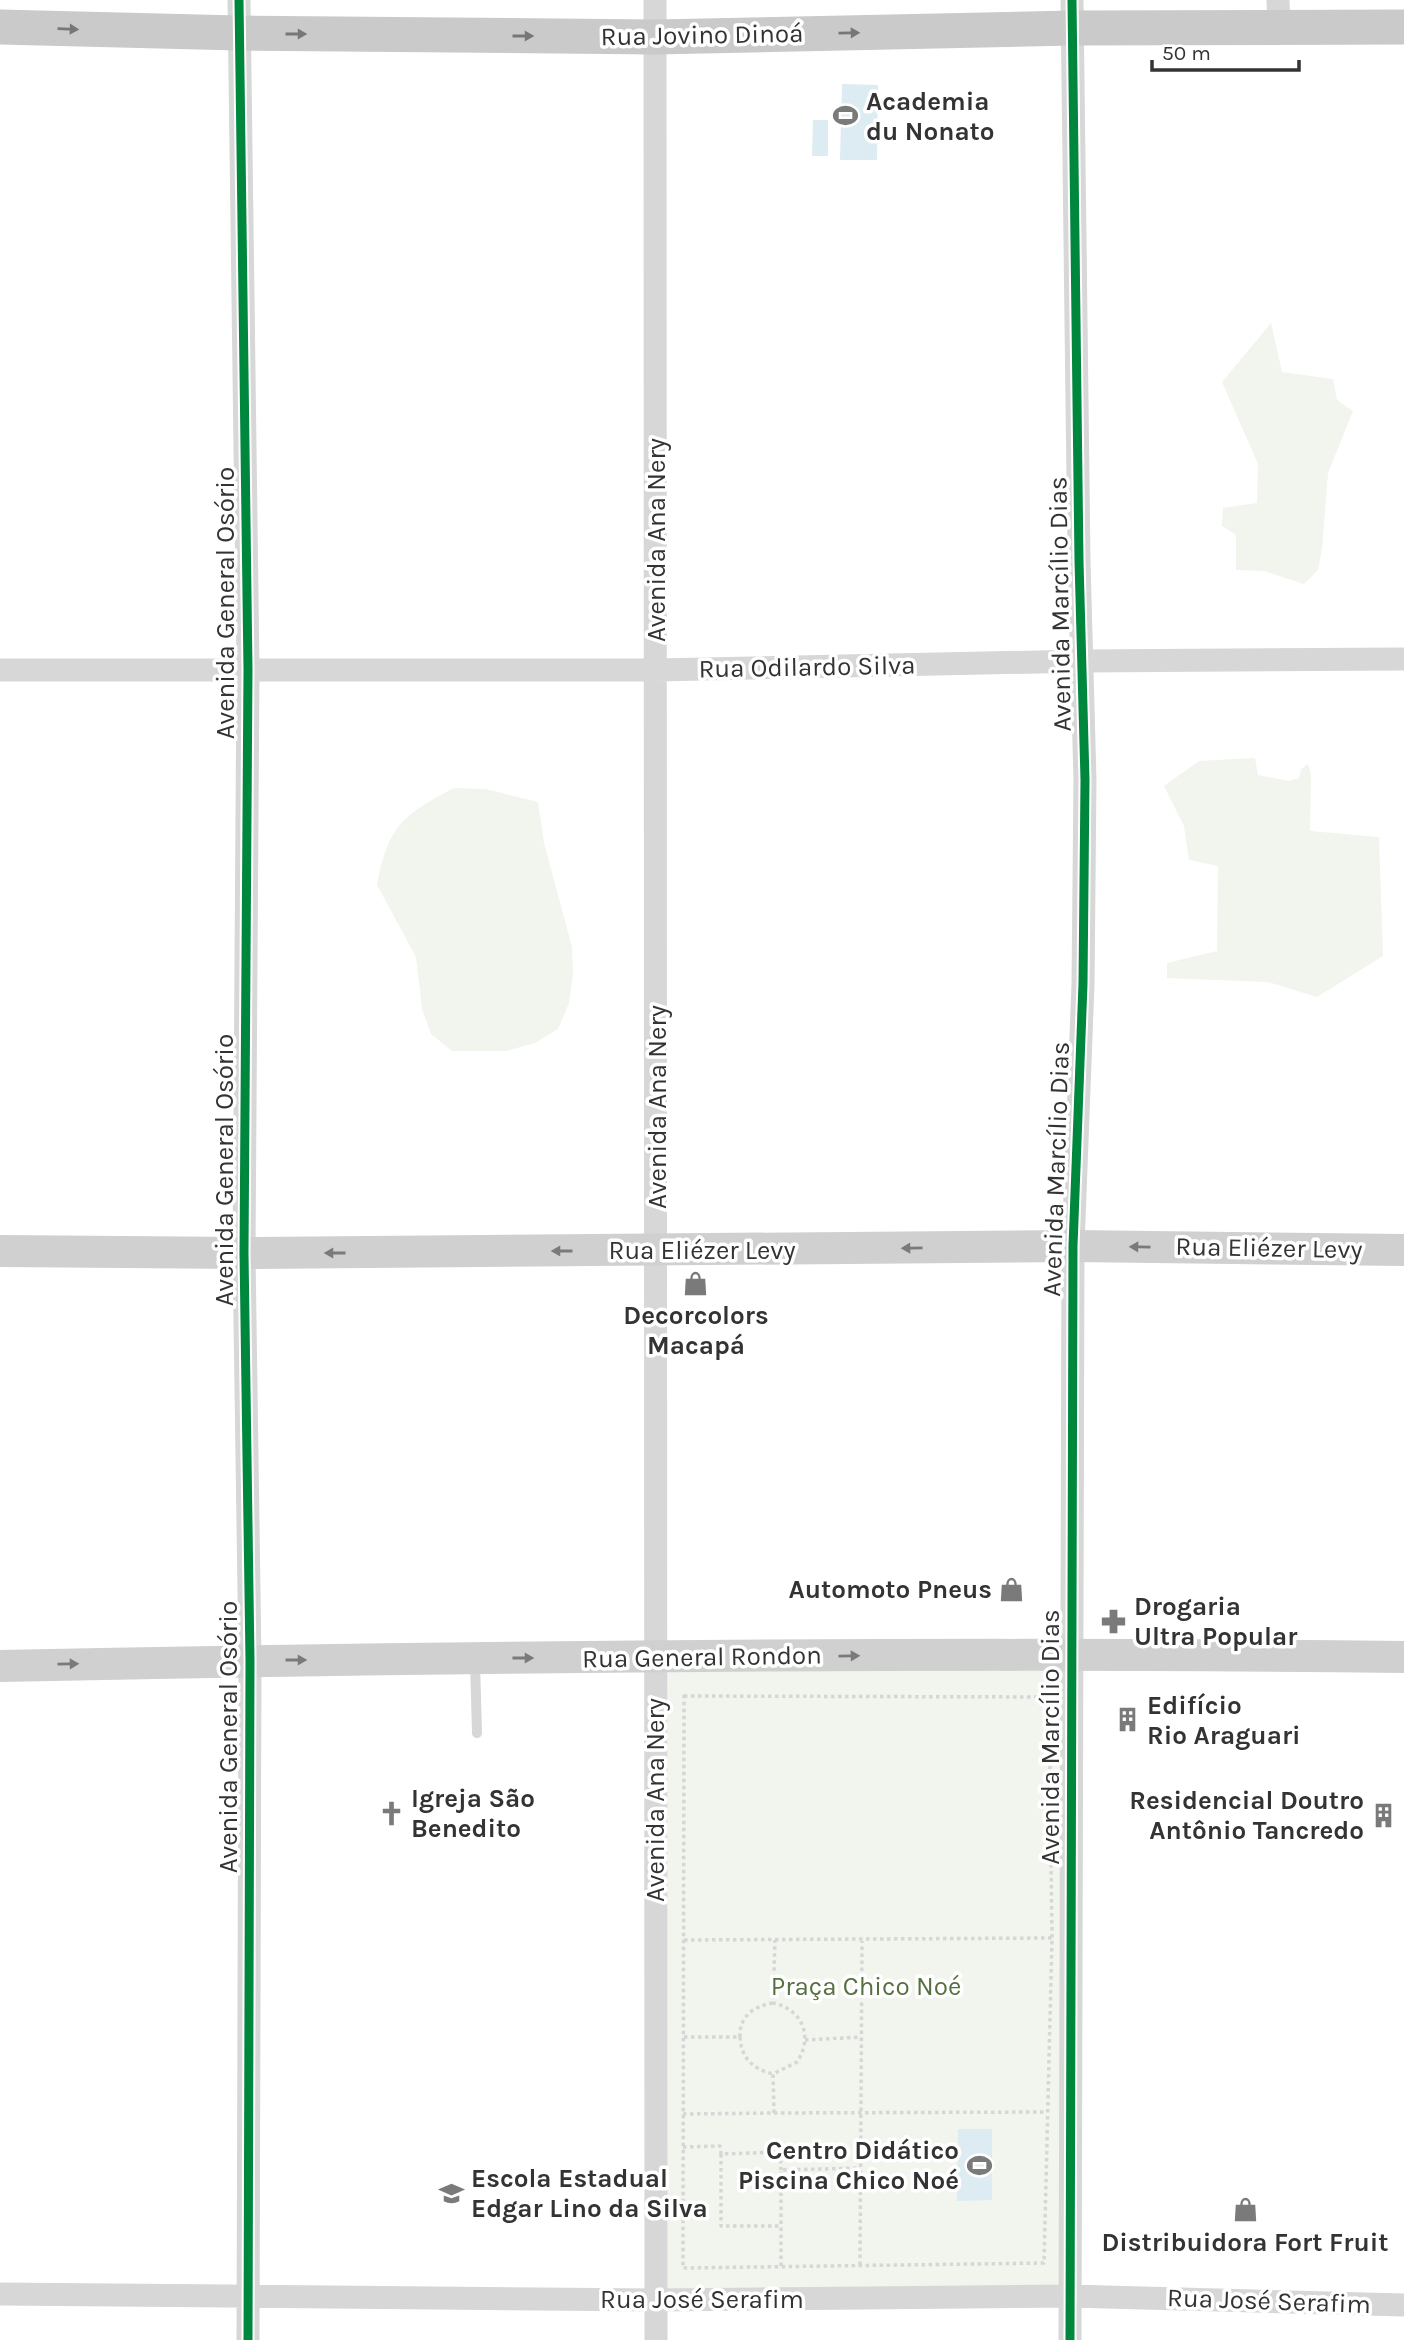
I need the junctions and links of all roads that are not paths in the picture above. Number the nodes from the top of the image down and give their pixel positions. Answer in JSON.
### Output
{"nodes":[{"id":1,"x":655,"y":0,"type":"edge"},
{"id":2,"x":1073,"y":14,"type":"edge"},
{"id":3,"x":1279,"y":15,"type":"edge"},
{"id":4,"x":239,"y":17,"type":"edge"},
{"id":5,"x":0,"y":27,"type":"edge"},
{"id":6,"x":1404,"y":27,"type":"edge"},
{"id":7,"x":655,"y":37,"type":"junction"},
{"id":8,"x":1404,"y":659,"type":"edge"},
{"id":9,"x":1082,"y":661,"type":"junction"},
{"id":10,"x":0,"y":670,"type":"edge"},
{"id":11,"x":248,"y":670,"type":"junction"},
{"id":12,"x":656,"y":670,"type":"junction"},
{"id":13,"x":1073,"y":1246,"type":"junction"},
{"id":14,"x":1404,"y":1250,"type":"edge"},
{"id":15,"x":0,"y":1251,"type":"edge"},
{"id":16,"x":657,"y":1251,"type":"junction"},
{"id":17,"x":244,"y":1253,"type":"junction"},
{"id":18,"x":1070,"y":1653,"type":"junction"},
{"id":19,"x":655,"y":1657,"type":"junction"},
{"id":20,"x":1404,"y":1657,"type":"edge"},
{"id":21,"x":475,"y":1659,"type":"junction"},
{"id":22,"x":250,"y":1661,"type":"junction"},
{"id":23,"x":0,"y":1666,"type":"edge"},
{"id":24,"x":477,"y":1732,"type":"dead end"},
{"id":25,"x":0,"y":2294,"type":"edge"},
{"id":26,"x":248,"y":2295,"type":"junction"},
{"id":27,"x":1070,"y":2296,"type":"junction"},
{"id":28,"x":656,"y":2300,"type":"junction"},
{"id":29,"x":1404,"y":2305,"type":"edge"},
{"id":30,"x":247,"y":2340,"type":"edge"},
{"id":31,"x":656,"y":2340,"type":"edge"},
{"id":32,"x":1070,"y":2340,"type":"edge"}],
"edges":[{"from":1,"to":7,"type":"street","name":"Avenida Ana Nery"},
{"from":2,"to":3,"type":"main road","name":"Rua Jovino Dinoá"},
{"from":7,"to":2,"type":"main road","name":"Rua Jovino Dinoá","one_way":true},
{"from":2,"to":9,"type":"street","name":"Avenida Marcílio Dias"},
{"from":3,"to":6,"type":"main road","name":"Rua Jovino Dinoá"},
{"from":5,"to":4,"type":"main road","name":"Rua Jovino Dinoá","one_way":true},
{"from":4,"to":7,"type":"main road","name":"Rua Jovino Dinoá","one_way":true},
{"from":4,"to":11,"type":"street","name":"Avenida General Osório"},
{"from":7,"to":12,"type":"street","name":"Avenida Ana Nery"},
{"from":8,"to":9,"type":"street","name":"Rua Odilardo Silva"},
{"from":9,"to":12,"type":"street","name":"Rua Odilardo Silva"},
{"from":9,"to":13,"type":"street","name":"Avenida Marcílio Dias"},
{"from":10,"to":11,"type":"street","name":"Rua Odilardo Silva"},
{"from":11,"to":12,"type":"street","name":"Rua Odilardo Silva"},
{"from":11,"to":17,"type":"street","name":"Avenida General Osório"},
{"from":12,"to":16,"type":"street","name":"Avenida Ana Nery"},
{"from":14,"to":13,"type":"main road","name":"Rua Eliézer Levy","one_way":true},
{"from":13,"to":16,"type":"main road","name":"Rua Eliézer Levy","one_way":true},
{"from":13,"to":18,"type":"street","name":"Avenida Marcílio Dias"},
{"from":15,"to":17,"type":"main road","name":"Rua Eliézer Levy"},
{"from":16,"to":17,"type":"main road","name":"Rua Eliézer Levy","one_way":true},
{"from":16,"to":19,"type":"street","name":"Avenida Ana Nery"},
{"from":17,"to":22,"type":"street","name":"Avenida General Osório"},
{"from":19,"to":18,"type":"main road","name":"Rua General Rondon","one_way":true},
{"from":18,"to":20,"type":"main road","name":"Rua General Rondon"},
{"from":18,"to":27,"type":"street","name":"Avenida Marcílio Dias"},
{"from":21,"to":19,"type":"main road","name":"Rua General Rondon","one_way":true},
{"from":19,"to":28,"type":"street","name":"Avenida Ana Nery"},
{"from":22,"to":21,"type":"main road","name":"Rua General Rondon","one_way":true},
{"from":21,"to":24,"type":"lane"},
{"from":23,"to":22,"type":"main road","name":"Rua General Rondon","one_way":true},
{"from":22,"to":26,"type":"street","name":"Avenida General Osório"},
{"from":25,"to":26,"type":"street","name":"Rua José Serafim"},
{"from":26,"to":28,"type":"street","name":"Rua José Serafim"},
{"from":26,"to":30,"type":"street","name":"Avenida General Osório"},
{"from":27,"to":28,"type":"street","name":"Rua José Serafim"},
{"from":27,"to":29,"type":"street","name":"Rua José Serafim"},
{"from":27,"to":32,"type":"street","name":"Avenida Marcílio Dias"},
{"from":28,"to":31,"type":"street","name":"Avenida Ana Nery"}]}
